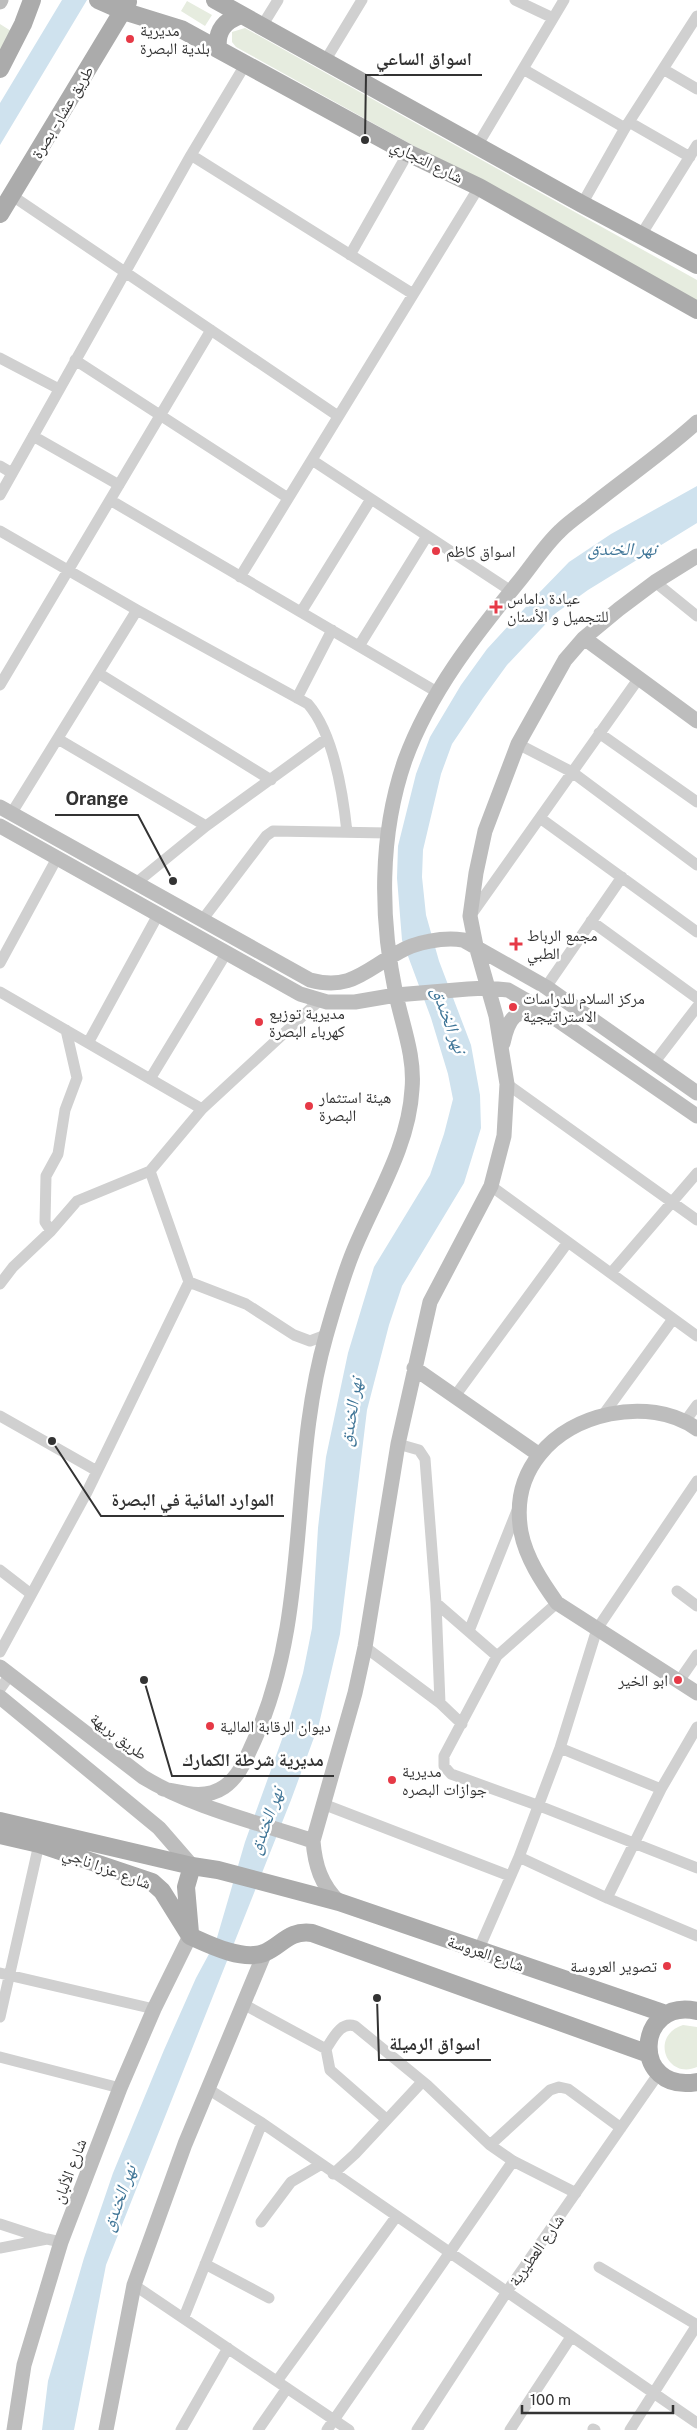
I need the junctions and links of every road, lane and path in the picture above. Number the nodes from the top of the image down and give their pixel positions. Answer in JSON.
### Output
{"nodes":[{"id":1,"x":32,"y":0,"type":"edge"},
{"id":2,"x":215,"y":0,"type":"edge"},
{"id":3,"x":278,"y":0,"type":"edge"},
{"id":4,"x":362,"y":0,"type":"edge"},
{"id":5,"x":515,"y":0,"type":"edge"},
{"id":6,"x":564,"y":0,"type":"edge"},
{"id":7,"x":115,"y":4,"type":"edge"},
{"id":8,"x":241,"y":15,"type":"junction"},
{"id":9,"x":697,"y":17,"type":"edge"},
{"id":10,"x":553,"y":18,"type":"junction"},
{"id":11,"x":262,"y":26,"type":"junction"},
{"id":12,"x":218,"y":49,"type":"junction"},
{"id":13,"x":325,"y":61,"type":"junction"},
{"id":14,"x":245,"y":65,"type":"junction"},
{"id":15,"x":0,"y":69,"type":"edge"},
{"id":16,"x":523,"y":69,"type":"junction"},
{"id":17,"x":663,"y":69,"type":"junction"},
{"id":18,"x":697,"y":89,"type":"edge"},
{"id":19,"x":627,"y":125,"type":"junction"},
{"id":20,"x":697,"y":145,"type":"edge"},
{"id":21,"x":477,"y":146,"type":"junction"},
{"id":22,"x":408,"y":153,"type":"junction"},
{"id":23,"x":190,"y":155,"type":"junction"},
{"id":24,"x":690,"y":157,"type":"junction"},
{"id":25,"x":479,"y":187,"type":"junction"},
{"id":26,"x":11,"y":195,"type":"junction"},
{"id":27,"x":582,"y":204,"type":"junction"},
{"id":28,"x":0,"y":214,"type":"edge"},
{"id":29,"x":641,"y":236,"type":"junction"},
{"id":30,"x":350,"y":255,"type":"junction"},
{"id":31,"x":697,"y":265,"type":"edge"},
{"id":32,"x":126,"y":273,"type":"junction"},
{"id":33,"x":413,"y":294,"type":"junction"},
{"id":34,"x":697,"y":310,"type":"edge"},
{"id":35,"x":211,"y":330,"type":"junction"},
{"id":36,"x":0,"y":358,"type":"edge"},
{"id":37,"x":75,"y":360,"type":"junction"},
{"id":38,"x":59,"y":389,"type":"junction"},
{"id":39,"x":160,"y":416,"type":"junction"},
{"id":40,"x":338,"y":416,"type":"junction"},
{"id":41,"x":697,"y":422,"type":"edge"},
{"id":42,"x":33,"y":436,"type":"junction"},
{"id":43,"x":312,"y":460,"type":"junction"},
{"id":44,"x":0,"y":466,"type":"edge"},
{"id":45,"x":12,"y":473,"type":"junction"},
{"id":46,"x":119,"y":485,"type":"junction"},
{"id":47,"x":0,"y":494,"type":"edge"},
{"id":48,"x":288,"y":498,"type":"junction"},
{"id":49,"x":370,"y":499,"type":"junction"},
{"id":50,"x":110,"y":500,"type":"junction"},
{"id":51,"x":0,"y":531,"type":"edge"},
{"id":52,"x":427,"y":536,"type":"junction"},
{"id":53,"x":697,"y":556,"type":"edge"},
{"id":54,"x":68,"y":571,"type":"junction"},
{"id":55,"x":240,"y":576,"type":"junction"},
{"id":56,"x":655,"y":582,"type":"junction"},
{"id":57,"x":511,"y":591,"type":"junction"},
{"id":58,"x":137,"y":610,"type":"junction"},
{"id":59,"x":301,"y":612,"type":"junction"},
{"id":60,"x":697,"y":616,"type":"edge"},
{"id":61,"x":332,"y":630,"type":"junction"},
{"id":62,"x":584,"y":638,"type":"junction"},
{"id":63,"x":359,"y":646,"type":"junction"},
{"id":64,"x":98,"y":674,"type":"junction"},
{"id":65,"x":639,"y":678,"type":"junction"},
{"id":66,"x":0,"y":685,"type":"edge"},
{"id":67,"x":437,"y":692,"type":"junction"},
{"id":68,"x":297,"y":698,"type":"junction"},
{"id":69,"x":697,"y":721,"type":"edge"},
{"id":70,"x":600,"y":733,"type":"junction"},
{"id":71,"x":58,"y":739,"type":"junction"},
{"id":72,"x":326,"y":739,"type":"junction"},
{"id":73,"x":518,"y":744,"type":"junction"},
{"id":74,"x":572,"y":772,"type":"junction"},
{"id":75,"x":272,"y":780,"type":"junction"},
{"id":76,"x":697,"y":802,"type":"edge"},
{"id":77,"x":6,"y":810,"type":"edge"},
{"id":78,"x":540,"y":818,"type":"junction"},
{"id":79,"x":0,"y":826,"type":"edge"},
{"id":80,"x":206,"y":826,"type":"junction"},
{"id":81,"x":347,"y":832,"type":"junction"},
{"id":82,"x":388,"y":833,"type":"junction"},
{"id":83,"x":65,"y":843,"type":"junction"},
{"id":84,"x":57,"y":858,"type":"junction"},
{"id":85,"x":697,"y":865,"type":"edge"},
{"id":86,"x":622,"y":877,"type":"junction"},
{"id":87,"x":136,"y":883,"type":"junction"},
{"id":88,"x":159,"y":913,"type":"junction"},
{"id":89,"x":470,"y":916,"type":"junction"},
{"id":90,"x":206,"y":921,"type":"junction"},
{"id":91,"x":591,"y":921,"type":"junction"},
{"id":92,"x":697,"y":932,"type":"edge"},
{"id":93,"x":200,"y":937,"type":"junction"},
{"id":94,"x":476,"y":946,"type":"junction"},
{"id":95,"x":227,"y":952,"type":"junction"},
{"id":96,"x":396,"y":953,"type":"junction"},
{"id":97,"x":0,"y":963,"type":"edge"},
{"id":98,"x":546,"y":987,"type":"junction"},
{"id":99,"x":488,"y":988,"type":"junction"},
{"id":100,"x":1,"y":994,"type":"edge"},
{"id":101,"x":396,"y":995,"type":"junction"},
{"id":102,"x":697,"y":998,"type":"edge"},
{"id":103,"x":320,"y":1000,"type":"junction"},
{"id":104,"x":697,"y":1007,"type":"edge"},
{"id":105,"x":542,"y":1010,"type":"junction"},
{"id":106,"x":66,"y":1030,"type":"junction"},
{"id":107,"x":88,"y":1043,"type":"junction"},
{"id":108,"x":501,"y":1049,"type":"junction"},
{"id":109,"x":654,"y":1063,"type":"junction"},
{"id":110,"x":150,"y":1079,"type":"junction"},
{"id":111,"x":507,"y":1084,"type":"junction"},
{"id":112,"x":697,"y":1093,"type":"edge"},
{"id":113,"x":202,"y":1109,"type":"junction"},
{"id":114,"x":697,"y":1116,"type":"edge"},
{"id":115,"x":150,"y":1171,"type":"junction"},
{"id":116,"x":697,"y":1172,"type":"edge"},
{"id":117,"x":491,"y":1186,"type":"junction"},
{"id":118,"x":673,"y":1201,"type":"junction"},
{"id":119,"x":697,"y":1220,"type":"edge"},
{"id":120,"x":51,"y":1231,"type":"junction"},
{"id":121,"x":568,"y":1242,"type":"junction"},
{"id":122,"x":611,"y":1274,"type":"junction"},
{"id":123,"x":189,"y":1282,"type":"junction"},
{"id":124,"x":0,"y":1284,"type":"edge"},
{"id":125,"x":673,"y":1319,"type":"junction"},
{"id":126,"x":326,"y":1334,"type":"junction"},
{"id":127,"x":697,"y":1336,"type":"edge"},
{"id":128,"x":414,"y":1368,"type":"junction"},
{"id":129,"x":455,"y":1396,"type":"junction"},
{"id":130,"x":697,"y":1405,"type":"edge"},
{"id":131,"x":0,"y":1416,"type":"edge"},
{"id":132,"x":603,"y":1416,"type":"junction"},
{"id":133,"x":691,"y":1425,"type":"edge"},
{"id":134,"x":398,"y":1444,"type":"junction"},
{"id":135,"x":538,"y":1454,"type":"junction"},
{"id":136,"x":97,"y":1470,"type":"junction"},
{"id":137,"x":697,"y":1481,"type":"edge"},
{"id":138,"x":521,"y":1500,"type":"junction"},
{"id":139,"x":0,"y":1570,"type":"edge"},
{"id":140,"x":677,"y":1591,"type":"dead end"},
{"id":141,"x":32,"y":1594,"type":"junction"},
{"id":142,"x":436,"y":1603,"type":"junction"},
{"id":143,"x":557,"y":1603,"type":"junction"},
{"id":144,"x":697,"y":1606,"type":"edge"},
{"id":145,"x":597,"y":1629,"type":"junction"},
{"id":146,"x":469,"y":1631,"type":"junction"},
{"id":147,"x":365,"y":1647,"type":"junction"},
{"id":148,"x":0,"y":1652,"type":"edge"},
{"id":149,"x":697,"y":1655,"type":"edge"},
{"id":150,"x":497,"y":1656,"type":"junction"},
{"id":151,"x":5,"y":1671,"type":"edge"},
{"id":152,"x":679,"y":1681,"type":"junction"},
{"id":153,"x":0,"y":1689,"type":"edge"},
{"id":154,"x":697,"y":1693,"type":"edge"},
{"id":155,"x":0,"y":1697,"type":"edge"},
{"id":156,"x":440,"y":1703,"type":"junction"},
{"id":157,"x":462,"y":1724,"type":"junction"},
{"id":158,"x":697,"y":1727,"type":"edge"},
{"id":159,"x":560,"y":1748,"type":"junction"},
{"id":160,"x":163,"y":1789,"type":"junction"},
{"id":161,"x":661,"y":1789,"type":"junction"},
{"id":162,"x":323,"y":1804,"type":"junction"},
{"id":163,"x":537,"y":1805,"type":"junction"},
{"id":164,"x":0,"y":1821,"type":"edge"},
{"id":165,"x":0,"y":1835,"type":"edge"},
{"id":166,"x":313,"y":1841,"type":"junction"},
{"id":167,"x":634,"y":1842,"type":"junction"},
{"id":168,"x":39,"y":1844,"type":"junction"},
{"id":169,"x":519,"y":1857,"type":"junction"},
{"id":170,"x":192,"y":1866,"type":"junction"},
{"id":171,"x":697,"y":1868,"type":"edge"},
{"id":172,"x":510,"y":1876,"type":"junction"},
{"id":173,"x":305,"y":1894,"type":"joint"},
{"id":174,"x":607,"y":1898,"type":"junction"},
{"id":175,"x":339,"y":1902,"type":"junction"},
{"id":176,"x":190,"y":1936,"type":"junction"},
{"id":177,"x":697,"y":1936,"type":"edge"},
{"id":178,"x":478,"y":1951,"type":"junction"},
{"id":179,"x":265,"y":1952,"type":"junction"},
{"id":180,"x":5,"y":1974,"type":"edge"},
{"id":181,"x":243,"y":2004,"type":"junction"},
{"id":182,"x":154,"y":2009,"type":"junction"},
{"id":183,"x":697,"y":2011,"type":"edge"},
{"id":184,"x":666,"y":2014,"type":"junction"},
{"id":185,"x":0,"y":2017,"type":"edge"},
{"id":186,"x":326,"y":2050,"type":"junction"},
{"id":187,"x":648,"y":2054,"type":"junction"},
{"id":188,"x":0,"y":2057,"type":"edge"},
{"id":189,"x":659,"y":2073,"type":"junction"},
{"id":190,"x":422,"y":2082,"type":"junction"},
{"id":191,"x":697,"y":2082,"type":"edge"},
{"id":192,"x":120,"y":2088,"type":"junction"},
{"id":193,"x":208,"y":2089,"type":"junction"},
{"id":194,"x":386,"y":2119,"type":"junction"},
{"id":195,"x":262,"y":2124,"type":"junction"},
{"id":196,"x":621,"y":2128,"type":"junction"},
{"id":197,"x":490,"y":2145,"type":"junction"},
{"id":198,"x":513,"y":2161,"type":"junction"},
{"id":199,"x":320,"y":2165,"type":"junction"},
{"id":200,"x":333,"y":2174,"type":"junction"},
{"id":201,"x":576,"y":2193,"type":"junction"},
{"id":202,"x":396,"y":2217,"type":"junction"},
{"id":203,"x":261,"y":2222,"type":"dead end"},
{"id":204,"x":0,"y":2224,"type":"edge"},
{"id":205,"x":54,"y":2240,"type":"junction"},
{"id":206,"x":0,"y":2248,"type":"edge"},
{"id":207,"x":449,"y":2254,"type":"junction"},
{"id":208,"x":205,"y":2264,"type":"junction"},
{"id":209,"x":599,"y":2267,"type":"dead end"},
{"id":210,"x":134,"y":2285,"type":"junction"},
{"id":211,"x":506,"y":2293,"type":"junction"},
{"id":212,"x":269,"y":2298,"type":"dead end"},
{"id":213,"x":184,"y":2317,"type":"junction"},
{"id":214,"x":697,"y":2325,"type":"edge"},
{"id":215,"x":571,"y":2337,"type":"junction"},
{"id":216,"x":228,"y":2348,"type":"junction"},
{"id":217,"x":277,"y":2381,"type":"junction"},
{"id":218,"x":287,"y":2388,"type":"junction"},
{"id":219,"x":653,"y":2393,"type":"junction"},
{"id":220,"x":334,"y":2420,"type":"junction"},
{"id":221,"x":697,"y":2423,"type":"edge"},
{"id":222,"x":14,"y":2430,"type":"edge"},
{"id":223,"x":106,"y":2430,"type":"edge"},
{"id":224,"x":182,"y":2430,"type":"edge"},
{"id":225,"x":258,"y":2430,"type":"edge"},
{"id":226,"x":327,"y":2430,"type":"edge"},
{"id":227,"x":349,"y":2430,"type":"edge"},
{"id":228,"x":417,"y":2430,"type":"edge"},
{"id":229,"x":510,"y":2430,"type":"edge"},
{"id":230,"x":630,"y":2430,"type":"edge"}],
"edges":[{"from":1,"to":15,"type":"main road"},
{"from":2,"to":8,"type":"main road"},
{"from":3,"to":11,"type":"street"},
{"from":4,"to":13,"type":"street"},
{"from":5,"to":10,"type":"street"},
{"from":6,"to":10,"type":"street"},
{"from":7,"to":12,"type":"main road","name":"شارع التجاري"},
{"from":7,"to":26,"type":"main road","name":"طريق عشار - بصرة"},
{"from":8,"to":11,"type":"main road"},
{"from":8,"to":12,"type":"main road"},
{"from":9,"to":17,"type":"street"},
{"from":10,"to":16,"type":"street"},
{"from":11,"to":13,"type":"main road"},
{"from":12,"to":14,"type":"main road","name":"شارع التجاري"},
{"from":13,"to":21,"type":"main road"},
{"from":14,"to":22,"type":"main road","name":"شارع التجاري"},
{"from":14,"to":23,"type":"street"},
{"from":16,"to":19,"type":"street"},
{"from":16,"to":21,"type":"street"},
{"from":17,"to":18,"type":"street"},
{"from":17,"to":19,"type":"street"},
{"from":19,"to":24,"type":"street"},
{"from":19,"to":27,"type":"street"},
{"from":20,"to":24,"type":"street"},
{"from":21,"to":27,"type":"main road"},
{"from":22,"to":25,"type":"main road","name":"شارع التجاري"},
{"from":22,"to":30,"type":"street"},
{"from":23,"to":30,"type":"street"},
{"from":23,"to":32,"type":"street"},
{"from":24,"to":29,"type":"street"},
{"from":25,"to":33,"type":"street"},
{"from":25,"to":34,"type":"main road","name":"شارع التجاري"},
{"from":26,"to":28,"type":"main road","name":"طريق عشار - بصرة"},
{"from":26,"to":32,"type":"street"},
{"from":27,"to":29,"type":"main road"},
{"from":29,"to":31,"type":"main road"},
{"from":30,"to":33,"type":"street"},
{"from":32,"to":35,"type":"street"},
{"from":32,"to":37,"type":"street"},
{"from":33,"to":40,"type":"street"},
{"from":35,"to":39,"type":"street"},
{"from":35,"to":40,"type":"street"},
{"from":36,"to":38,"type":"street"},
{"from":37,"to":38,"type":"street"},
{"from":37,"to":39,"type":"street"},
{"from":38,"to":42,"type":"street"},
{"from":39,"to":46,"type":"street"},
{"from":39,"to":48,"type":"street"},
{"from":40,"to":43,"type":"street"},
{"from":41,"to":57,"type":"main road"},
{"from":42,"to":45,"type":"street"},
{"from":42,"to":46,"type":"street"},
{"from":43,"to":48,"type":"street"},
{"from":43,"to":49,"type":"street"},
{"from":44,"to":45,"type":"street"},
{"from":45,"to":47,"type":"street"},
{"from":46,"to":50,"type":"street"},
{"from":48,"to":55,"type":"street"},
{"from":49,"to":52,"type":"street"},
{"from":49,"to":59,"type":"street"},
{"from":50,"to":54,"type":"street"},
{"from":50,"to":55,"type":"street"},
{"from":51,"to":54,"type":"street"},
{"from":52,"to":57,"type":"street"},
{"from":52,"to":63,"type":"street"},
{"from":53,"to":56,"type":"main road"},
{"from":54,"to":58,"type":"street"},
{"from":54,"to":66,"type":"street"},
{"from":55,"to":59,"type":"street"},
{"from":56,"to":60,"type":"street"},
{"from":56,"to":62,"type":"main road"},
{"from":57,"to":67,"type":"main road"},
{"from":58,"to":64,"type":"street"},
{"from":58,"to":68,"type":"street"},
{"from":59,"to":61,"type":"street"},
{"from":61,"to":63,"type":"street"},
{"from":61,"to":68,"type":"street"},
{"from":62,"to":65,"type":"main road"},
{"from":62,"to":73,"type":"main road"},
{"from":63,"to":67,"type":"street"},
{"from":64,"to":71,"type":"street"},
{"from":64,"to":75,"type":"street"},
{"from":65,"to":69,"type":"main road"},
{"from":65,"to":70,"type":"street"},
{"from":67,"to":82,"type":"main road"},
{"from":68,"to":72,"type":"street"},
{"from":70,"to":74,"type":"street"},
{"from":70,"to":76,"type":"street"},
{"from":71,"to":77,"type":"street"},
{"from":71,"to":80,"type":"street"},
{"from":72,"to":75,"type":"street"},
{"from":72,"to":81,"type":"street"},
{"from":73,"to":74,"type":"street"},
{"from":73,"to":89,"type":"main road"},
{"from":74,"to":78,"type":"street"},
{"from":74,"to":85,"type":"street"},
{"from":75,"to":80,"type":"street"},
{"from":77,"to":83,"type":"main road"},
{"from":78,"to":86,"type":"street"},
{"from":78,"to":89,"type":"street"},
{"from":79,"to":84,"type":"main road"},
{"from":80,"to":87,"type":"street"},
{"from":81,"to":82,"type":"street"},
{"from":81,"to":90,"type":"street"},
{"from":82,"to":96,"type":"main road"},
{"from":83,"to":84,"type":"main road"},
{"from":83,"to":87,"type":"main road"},
{"from":84,"to":88,"type":"main road"},
{"from":84,"to":97,"type":"street"},
{"from":86,"to":91,"type":"street"},
{"from":86,"to":92,"type":"street"},
{"from":87,"to":90,"type":"main road"},
{"from":88,"to":93,"type":"main road"},
{"from":88,"to":107,"type":"street"},
{"from":89,"to":94,"type":"main road"},
{"from":90,"to":93,"type":"main road"},
{"from":90,"to":96,"type":"main road"},
{"from":91,"to":98,"type":"street"},
{"from":91,"to":102,"type":"street"},
{"from":93,"to":95,"type":"main road"},
{"from":94,"to":96,"type":"main road"},
{"from":94,"to":98,"type":"main road"},
{"from":94,"to":99,"type":"main road"},
{"from":95,"to":103,"type":"main road"},
{"from":95,"to":110,"type":"street"},
{"from":96,"to":101,"type":"main road"},
{"from":98,"to":109,"type":"main road"},
{"from":99,"to":101,"type":"main road"},
{"from":99,"to":105,"type":"main road"},
{"from":99,"to":108,"type":"main road"},
{"from":100,"to":106,"type":"street"},
{"from":101,"to":103,"type":"main road"},
{"from":101,"to":126,"type":"main road"},
{"from":103,"to":113,"type":"street"},
{"from":104,"to":109,"type":"street"},
{"from":105,"to":108,"type":"main road"},
{"from":105,"to":114,"type":"main road"},
{"from":106,"to":107,"type":"street"},
{"from":106,"to":120,"type":"street"},
{"from":107,"to":110,"type":"street"},
{"from":108,"to":111,"type":"main road"},
{"from":109,"to":112,"type":"main road"},
{"from":110,"to":113,"type":"street"},
{"from":111,"to":117,"type":"main road"},
{"from":111,"to":118,"type":"street"},
{"from":113,"to":115,"type":"street"},
{"from":115,"to":120,"type":"street"},
{"from":115,"to":123,"type":"street"},
{"from":116,"to":118,"type":"street"},
{"from":117,"to":121,"type":"street"},
{"from":117,"to":128,"type":"main road"},
{"from":118,"to":119,"type":"street"},
{"from":118,"to":122,"type":"street"},
{"from":120,"to":124,"type":"street"},
{"from":121,"to":122,"type":"street"},
{"from":121,"to":129,"type":"street"},
{"from":122,"to":125,"type":"street"},
{"from":123,"to":126,"type":"street"},
{"from":123,"to":136,"type":"street"},
{"from":125,"to":127,"type":"street"},
{"from":125,"to":132,"type":"street"},
{"from":126,"to":160,"type":"main road"},
{"from":128,"to":129,"type":"main road"},
{"from":128,"to":134,"type":"main road"},
{"from":129,"to":135,"type":"main road"},
{"from":130,"to":133,"type":"street"},
{"from":131,"to":136,"type":"street"},
{"from":132,"to":133,"type":"main road"},
{"from":132,"to":135,"type":"main road"},
{"from":134,"to":142,"type":"street"},
{"from":134,"to":147,"type":"main road"},
{"from":135,"to":138,"type":"main road"},
{"from":136,"to":141,"type":"street"},
{"from":137,"to":145,"type":"street"},
{"from":138,"to":143,"type":"main road"},
{"from":138,"to":146,"type":"street"},
{"from":139,"to":141,"type":"street"},
{"from":140,"to":144,"type":"street"},
{"from":141,"to":148,"type":"street"},
{"from":142,"to":146,"type":"street"},
{"from":142,"to":156,"type":"street"},
{"from":143,"to":145,"type":"main road"},
{"from":143,"to":150,"type":"street"},
{"from":145,"to":152,"type":"main road"},
{"from":145,"to":159,"type":"street"},
{"from":146,"to":150,"type":"street"},
{"from":147,"to":156,"type":"street"},
{"from":147,"to":162,"type":"main road"},
{"from":149,"to":152,"type":"street"},
{"from":150,"to":157,"type":"street"},
{"from":151,"to":153,"type":"street"},
{"from":151,"to":160,"type":"main road","name":"طريق بريهة"},
{"from":152,"to":154,"type":"main road"},
{"from":155,"to":170,"type":"main road"},
{"from":156,"to":157,"type":"street"},
{"from":157,"to":163,"type":"street"},
{"from":158,"to":161,"type":"street"},
{"from":159,"to":161,"type":"street"},
{"from":159,"to":163,"type":"street"},
{"from":160,"to":166,"type":"main road","name":"طريق بريهة"},
{"from":161,"to":167,"type":"street"},
{"from":162,"to":166,"type":"main road"},
{"from":162,"to":172,"type":"street"},
{"from":163,"to":167,"type":"street"},
{"from":163,"to":169,"type":"street"},
{"from":164,"to":170,"type":"main road","name":"شارع عزرا ناجي"},
{"from":165,"to":168,"type":"main road","name":"شارع عزرا ناجي"},
{"from":166,"to":175,"type":"main road"},
{"from":167,"to":171,"type":"street"},
{"from":167,"to":174,"type":"street"},
{"from":168,"to":176,"type":"main road","name":"شارع عزرا ناجي"},
{"from":168,"to":180,"type":"street"},
{"from":169,"to":172,"type":"street"},
{"from":169,"to":174,"type":"street"},
{"from":170,"to":173,"type":"main road","name":"شارع عزرا ناجي"},
{"from":170,"to":176,"type":"main road"},
{"from":172,"to":178,"type":"street"},
{"from":173,"to":175,"type":"main road","name":"شارع العروسة"},
{"from":174,"to":177,"type":"street"},
{"from":175,"to":178,"type":"main road","name":"شارع العروسة"},
{"from":176,"to":179,"type":"main road"},
{"from":176,"to":182,"type":"main road","name":"شارع الألبان"},
{"from":178,"to":184,"type":"main road","name":"شارع العروسة"},
{"from":179,"to":181,"type":"main road"},
{"from":179,"to":187,"type":"main road"},
{"from":180,"to":182,"type":"street"},
{"from":180,"to":185,"type":"street"},
{"from":181,"to":186,"type":"street"},
{"from":181,"to":193,"type":"main road"},
{"from":182,"to":192,"type":"main road","name":"شارع الألبان"},
{"from":183,"to":184,"type":"main road"},
{"from":184,"to":187,"type":"main road"},
{"from":186,"to":190,"type":"street"},
{"from":186,"to":194,"type":"street"},
{"from":187,"to":189,"type":"main road"},
{"from":188,"to":192,"type":"street"},
{"from":189,"to":191,"type":"main road"},
{"from":189,"to":196,"type":"street","name":"شارع العطيرية"},
{"from":190,"to":194,"type":"street"},
{"from":190,"to":197,"type":"street"},
{"from":192,"to":205,"type":"main road","name":"شارع الألبان"},
{"from":193,"to":195,"type":"street"},
{"from":193,"to":210,"type":"main road"},
{"from":194,"to":200,"type":"street"},
{"from":195,"to":199,"type":"street"},
{"from":195,"to":208,"type":"street"},
{"from":196,"to":197,"type":"street"},
{"from":196,"to":201,"type":"street","name":"شارع العطيرية"},
{"from":197,"to":198,"type":"street"},
{"from":198,"to":201,"type":"street"},
{"from":198,"to":207,"type":"street"},
{"from":199,"to":200,"type":"street"},
{"from":199,"to":203,"type":"street"},
{"from":200,"to":202,"type":"street"},
{"from":201,"to":211,"type":"street","name":"شارع العطيرية"},
{"from":202,"to":207,"type":"street"},
{"from":202,"to":217,"type":"street"},
{"from":204,"to":205,"type":"street"},
{"from":205,"to":206,"type":"street"},
{"from":205,"to":222,"type":"main road","name":"شارع الألبان"},
{"from":207,"to":211,"type":"street"},
{"from":207,"to":220,"type":"street"},
{"from":208,"to":212,"type":"street"},
{"from":208,"to":213,"type":"street"},
{"from":209,"to":214,"type":"street"},
{"from":210,"to":213,"type":"street"},
{"from":210,"to":223,"type":"main road"},
{"from":211,"to":215,"type":"street"},
{"from":211,"to":228,"type":"street","name":"شارع العطيرية"},
{"from":213,"to":216,"type":"street"},
{"from":214,"to":219,"type":"street"},
{"from":215,"to":219,"type":"street"},
{"from":215,"to":229,"type":"street"},
{"from":216,"to":217,"type":"street"},
{"from":216,"to":224,"type":"street"},
{"from":217,"to":218,"type":"street"},
{"from":218,"to":220,"type":"street"},
{"from":218,"to":225,"type":"street"},
{"from":219,"to":221,"type":"street"},
{"from":219,"to":230,"type":"street"},
{"from":220,"to":226,"type":"street"},
{"from":220,"to":227,"type":"street"}]}
